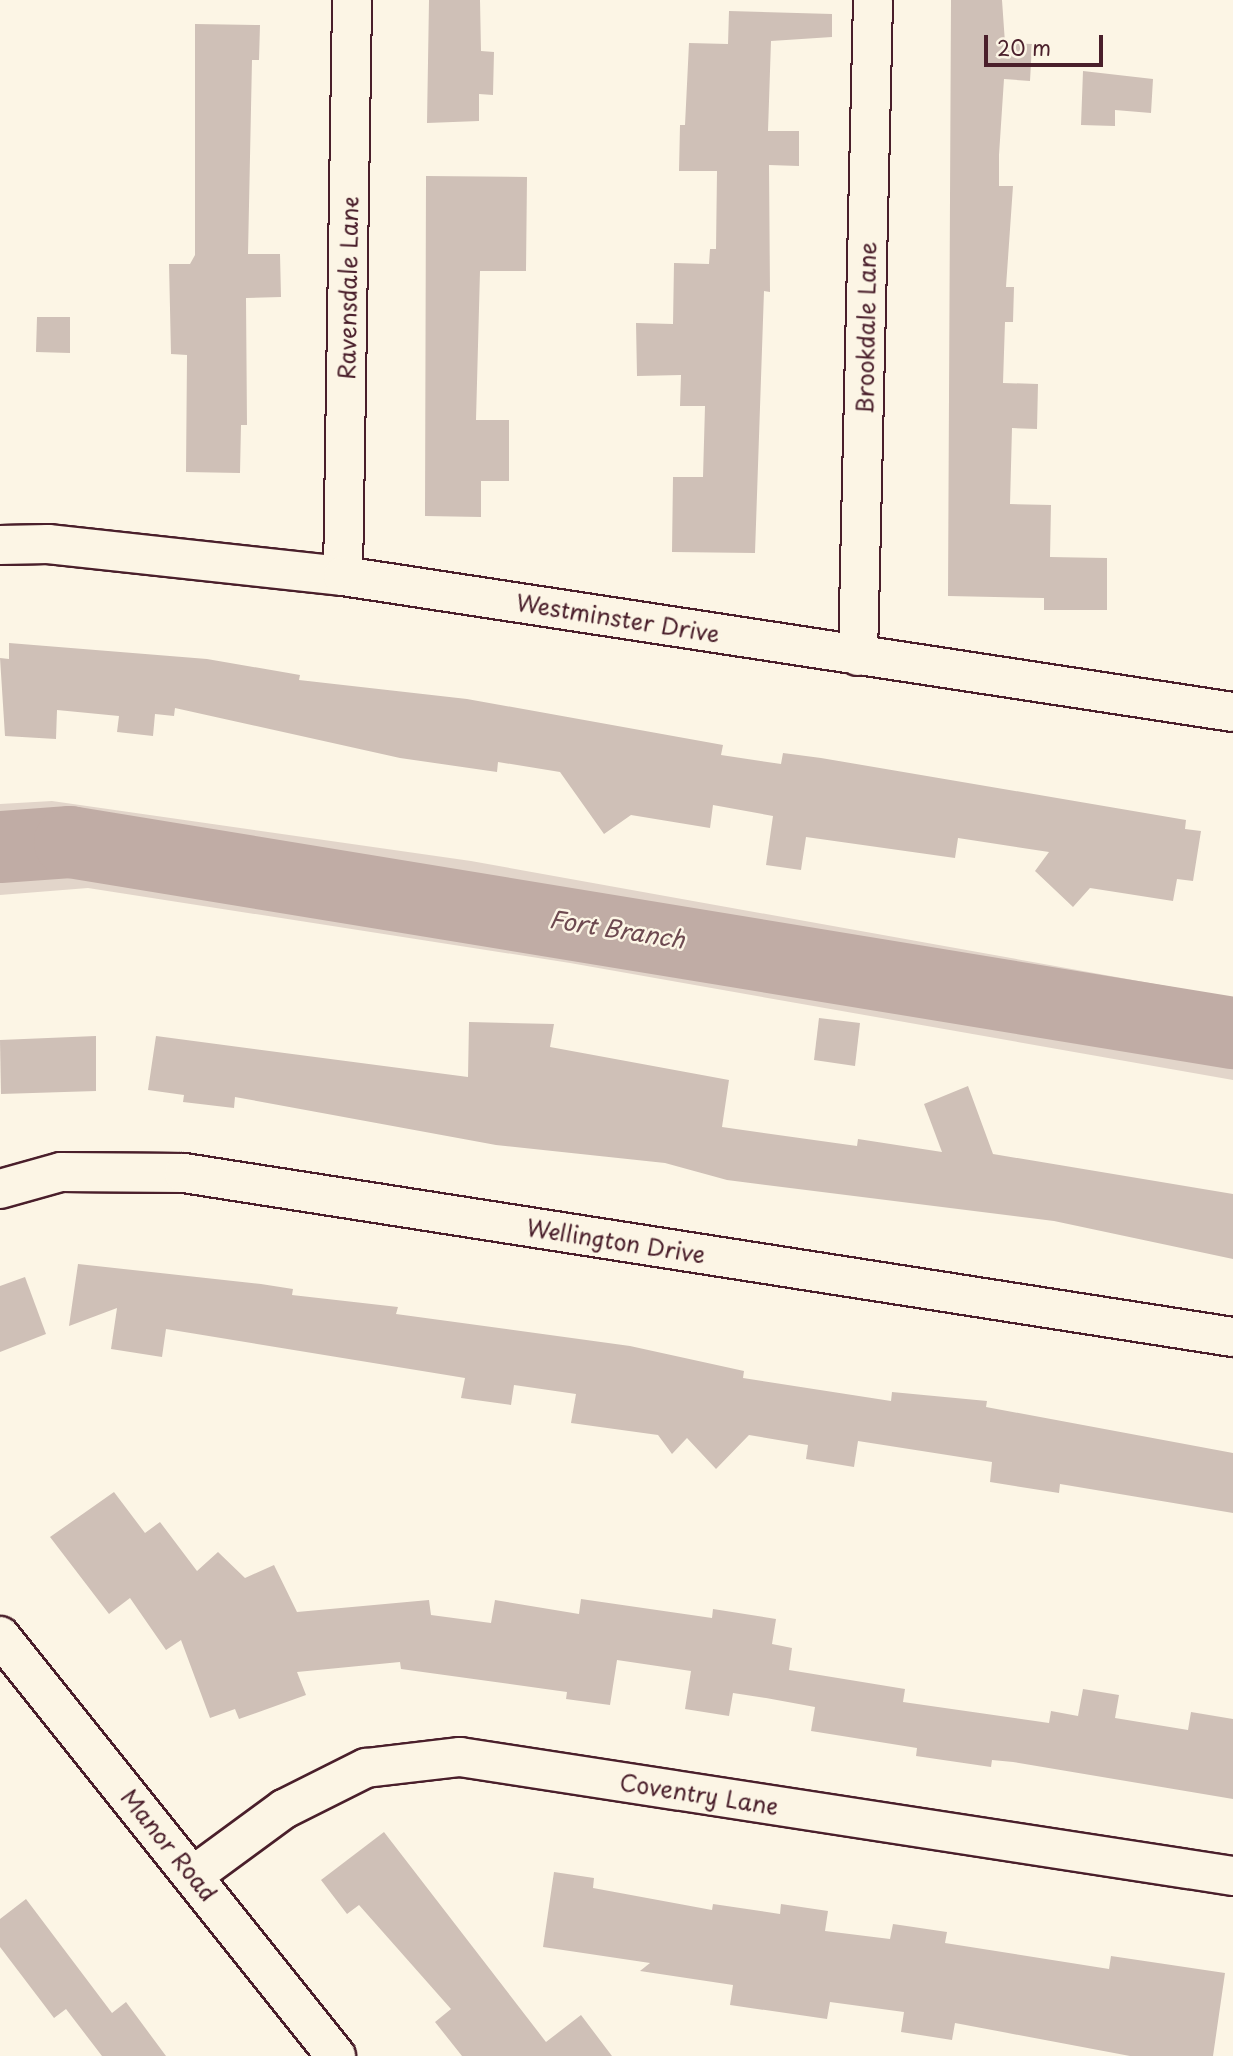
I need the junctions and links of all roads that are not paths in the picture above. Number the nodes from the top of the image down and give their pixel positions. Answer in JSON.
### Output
{"nodes":[{"id":1,"x":352,"y":0,"type":"edge"},
{"id":2,"x":873,"y":0,"type":"edge"},
{"id":3,"x":0,"y":545,"type":"edge"},
{"id":4,"x":343,"y":576,"type":"junction"},
{"id":5,"x":859,"y":656,"type":"junction"},
{"id":6,"x":1233,"y":712,"type":"edge"},
{"id":7,"x":0,"y":1189,"type":"edge"},
{"id":8,"x":1233,"y":1337,"type":"edge"},
{"id":9,"x":0,"y":1636,"type":"edge"},
{"id":10,"x":194,"y":1875,"type":"junction"},
{"id":11,"x":1233,"y":1876,"type":"edge"},
{"id":12,"x":336,"y":2056,"type":"edge"}],
"edges":[{"from":1,"to":4,"type":"street","name":"Ravensdale Lane"},
{"from":2,"to":5,"type":"street","name":"Brookdale Lane"},
{"from":3,"to":4,"type":"street","name":"Westminster Drive"},
{"from":4,"to":5,"type":"street","name":"Westminster Drive"},
{"from":5,"to":6,"type":"street","name":"Westminster Drive"},
{"from":7,"to":8,"type":"street","name":"Wellington Drive"},
{"from":9,"to":10,"type":"street","name":"Manor Road"},
{"from":10,"to":11,"type":"street","name":"Coventry Lane"},
{"from":10,"to":12,"type":"street","name":"Manor Road"}]}
